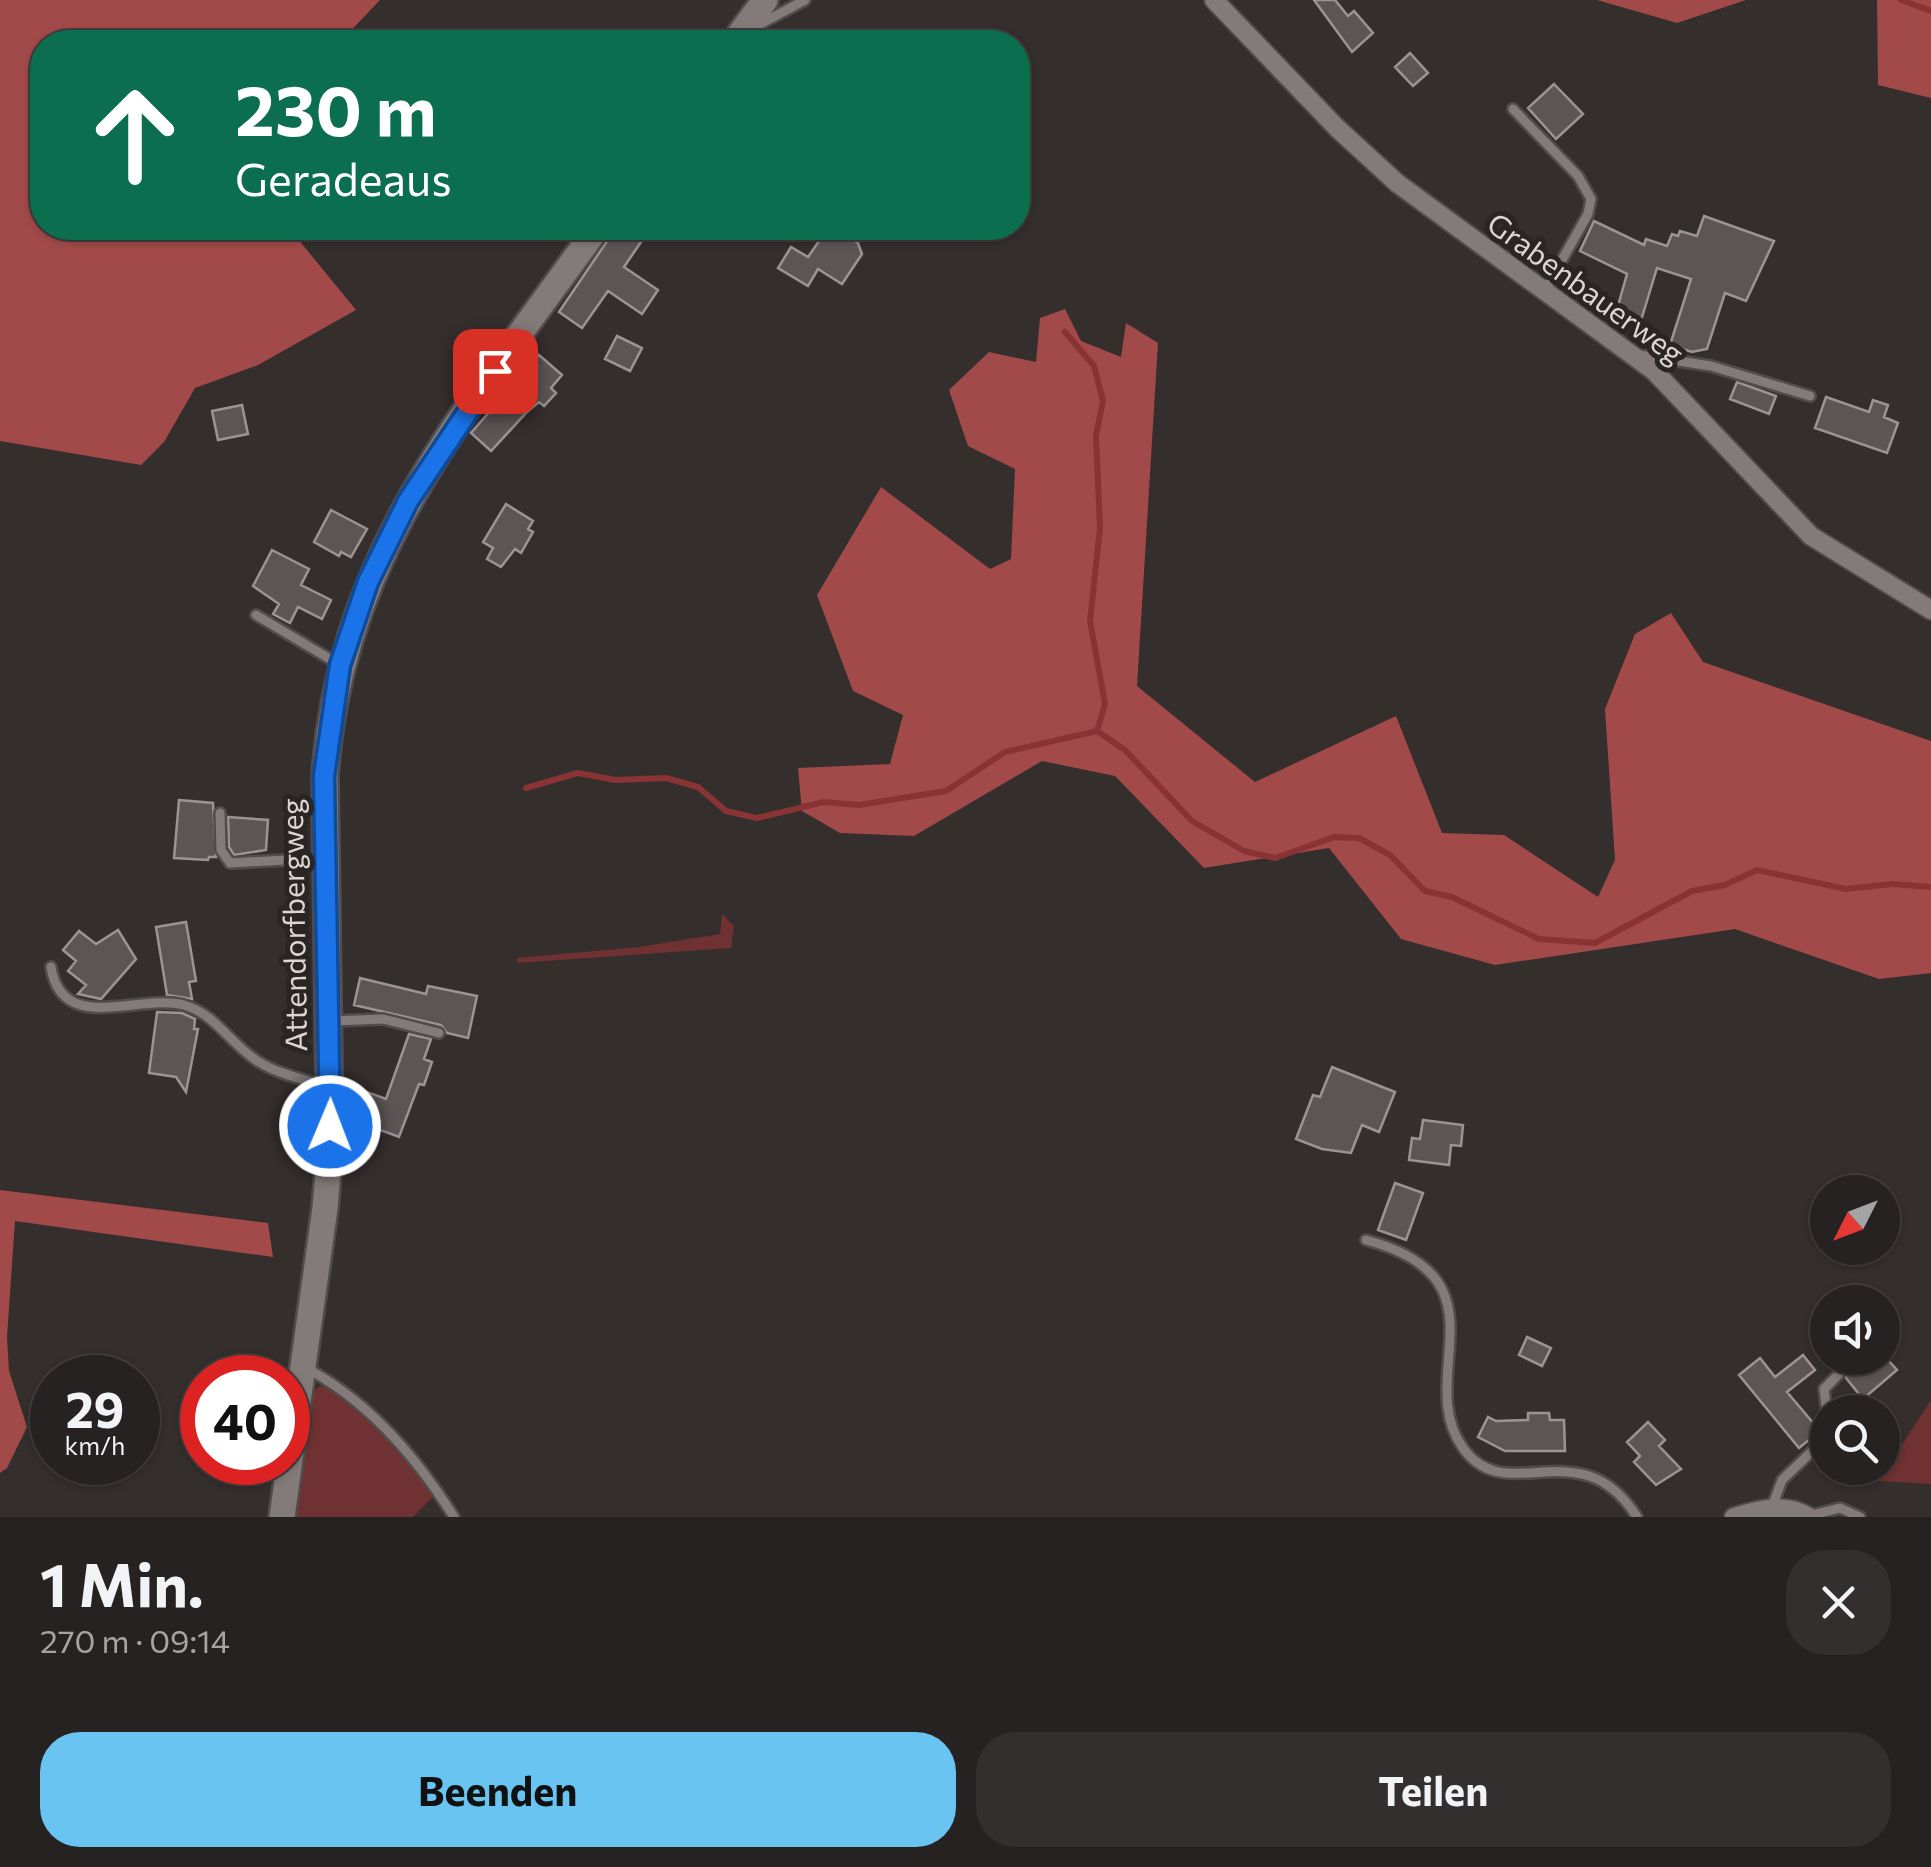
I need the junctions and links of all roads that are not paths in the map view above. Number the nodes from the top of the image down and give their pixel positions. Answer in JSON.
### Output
{"nodes":[{"id":1,"x":766,"y":0,"type":"edge"},
{"id":2,"x":805,"y":0,"type":"edge"},
{"id":3,"x":1214,"y":0,"type":"edge"},
{"id":4,"x":743,"y":30,"type":"edge"},
{"id":5,"x":753,"y":30,"type":"edge"},
{"id":6,"x":1513,"y":109,"type":"dead end"},
{"id":7,"x":589,"y":240,"type":"edge"},
{"id":8,"x":1543,"y":292,"type":"junction"},
{"id":9,"x":1631,"y":354,"type":"junction"},
{"id":10,"x":1810,"y":396,"type":"dead end"},
{"id":11,"x":1931,"y":610,"type":"edge"},
{"id":12,"x":256,"y":614,"type":"dead end"},
{"id":13,"x":340,"y":665,"type":"junction"},
{"id":14,"x":220,"y":814,"type":"dead end"},
{"id":15,"x":326,"y":858,"type":"junction"},
{"id":16,"x":51,"y":967,"type":"dead end"},
{"id":17,"x":330,"y":1022,"type":"junction"},
{"id":18,"x":439,"y":1033,"type":"dead end"},
{"id":19,"x":331,"y":1087,"type":"junction"},
{"id":20,"x":1366,"y":1240,"type":"dead end"},
{"id":21,"x":305,"y":1355,"type":"edge"},
{"id":22,"x":310,"y":1372,"type":"edge"},
{"id":23,"x":1837,"y":1375,"type":"edge"},
{"id":24,"x":1825,"y":1395,"type":"edge"},
{"id":25,"x":1810,"y":1453,"type":"edge"},
{"id":26,"x":286,"y":1485,"type":"edge"},
{"id":27,"x":1772,"y":1508,"type":"junction"},
{"id":28,"x":282,"y":1517,"type":"edge"},
{"id":29,"x":454,"y":1517,"type":"edge"},
{"id":30,"x":1637,"y":1517,"type":"edge"},
{"id":31,"x":1734,"y":1517,"type":"edge"},
{"id":32,"x":1808,"y":1517,"type":"edge"},
{"id":33,"x":1860,"y":1517,"type":"edge"}],
"edges":[{"from":1,"to":4,"type":"street"},
{"from":2,"to":5,"type":"lane"},
{"from":3,"to":8,"type":"street","name":"Grabenbauerweg"},
{"from":6,"to":8,"type":"lane"},
{"from":7,"to":13,"type":"street","name":"Attendorfbergweg"},
{"from":8,"to":9,"type":"street","name":"Grabenbauerweg"},
{"from":9,"to":10,"type":"lane"},
{"from":9,"to":11,"type":"street","name":"Grabenbauerweg"},
{"from":12,"to":13,"type":"lane"},
{"from":13,"to":15,"type":"street","name":"Attendorfbergweg"},
{"from":14,"to":15,"type":"lane"},
{"from":15,"to":17,"type":"street","name":"Attendorfbergweg"},
{"from":16,"to":19,"type":"lane"},
{"from":17,"to":18,"type":"lane"},
{"from":17,"to":19,"type":"street","name":"Attendorfbergweg"},
{"from":19,"to":21,"type":"street","name":"Attendorfbergweg"},
{"from":20,"to":30,"type":"lane"},
{"from":22,"to":29,"type":"lane"},
{"from":23,"to":24,"type":"lane"},
{"from":25,"to":27,"type":"lane"},
{"from":26,"to":28,"type":"street","name":"Attendorfbergweg"},
{"from":27,"to":31,"type":"street"},
{"from":27,"to":32,"type":"street"},
{"from":32,"to":33,"type":"lane"}]}
